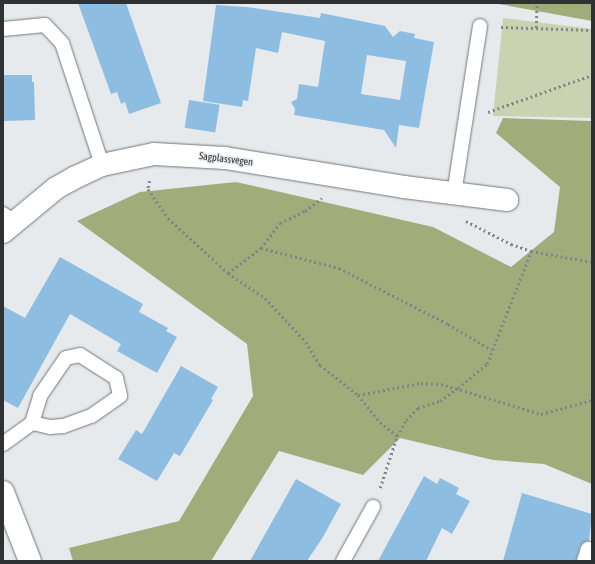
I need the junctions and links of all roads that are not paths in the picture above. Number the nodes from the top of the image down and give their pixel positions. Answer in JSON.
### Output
{"nodes":[{"id":1,"x":480,"y":26,"type":"road end"},
{"id":2,"x":3,"y":29,"type":"edge"},
{"id":3,"x":102,"y":165,"type":"junction"},
{"id":4,"x":454,"y":194,"type":"junction"},
{"id":5,"x":507,"y":200,"type":"dead end"},
{"id":6,"x":7,"y":222,"type":"edge"},
{"id":7,"x":32,"y":423,"type":"junction"},
{"id":8,"x":3,"y":444,"type":"edge"},
{"id":9,"x":3,"y":492,"type":"edge"},
{"id":10,"x":373,"y":507,"type":"road end"},
{"id":11,"x":30,"y":561,"type":"edge"},
{"id":12,"x":342,"y":561,"type":"edge"}],
"edges":[{"from":1,"to":4,"type":"lane"},
{"from":2,"to":3,"type":"lane"},
{"from":3,"to":4,"type":"street","name":"Sagplassvegen"},
{"from":3,"to":6,"type":"street","name":"Sagplassvegen"},
{"from":4,"to":5,"type":"street","name":"Sagplassvegen"},
{"from":7,"to":7,"type":"lane"},
{"from":7,"to":8,"type":"lane"},
{"from":9,"to":11,"type":"street"},
{"from":10,"to":12,"type":"lane"}]}
